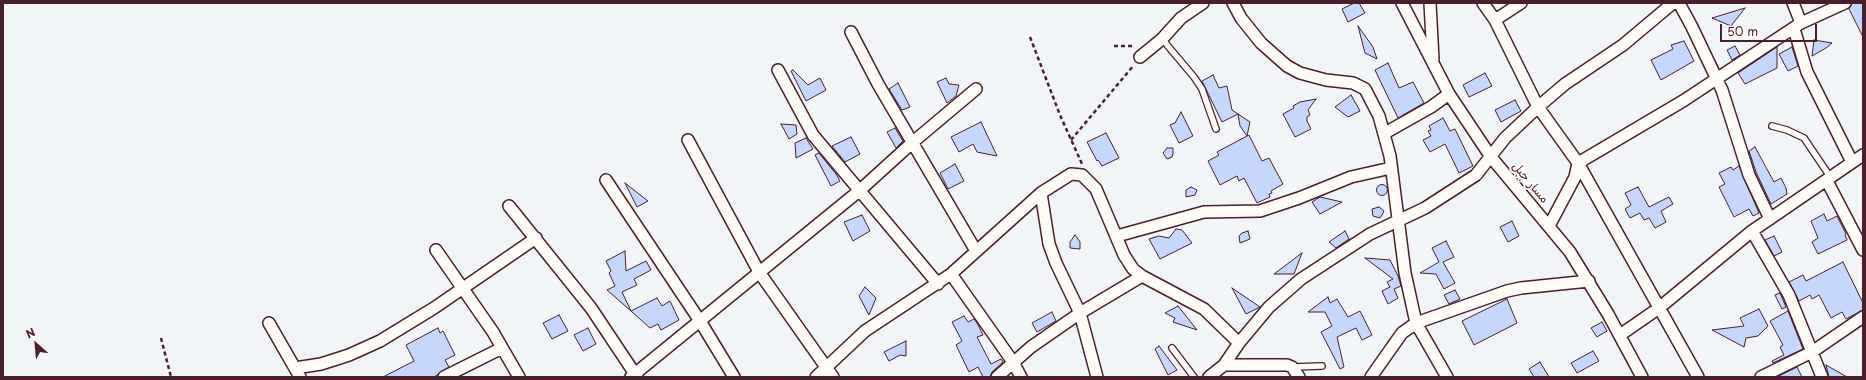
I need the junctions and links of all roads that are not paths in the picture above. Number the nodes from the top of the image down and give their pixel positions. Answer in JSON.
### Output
{"nodes":[{"id":1,"x":1203,"y":3,"type":"edge"},
{"id":2,"x":1233,"y":3,"type":"edge"},
{"id":3,"x":1402,"y":3,"type":"edge"},
{"id":4,"x":1430,"y":3,"type":"edge"},
{"id":5,"x":1483,"y":3,"type":"edge"},
{"id":6,"x":1521,"y":3,"type":"edge"},
{"id":7,"x":1673,"y":3,"type":"edge"},
{"id":8,"x":1679,"y":3,"type":"edge"},
{"id":9,"x":1793,"y":3,"type":"edge"},
{"id":10,"x":1845,"y":3,"type":"edge"},
{"id":11,"x":1495,"y":20,"type":"junction"},
{"id":12,"x":1798,"y":26,"type":"junction"},
{"id":13,"x":851,"y":32,"type":"dead end"},
{"id":14,"x":1162,"y":40,"type":"junction"},
{"id":15,"x":1140,"y":57,"type":"road end"},
{"id":16,"x":1433,"y":61,"type":"junction"},
{"id":17,"x":778,"y":70,"type":"dead end"},
{"id":18,"x":1716,"y":80,"type":"junction"},
{"id":19,"x":976,"y":90,"type":"dead end"},
{"id":20,"x":1449,"y":94,"type":"junction"},
{"id":21,"x":1538,"y":107,"type":"junction"},
{"id":22,"x":1772,"y":126,"type":"dead end"},
{"id":23,"x":1216,"y":129,"type":"dead end"},
{"id":24,"x":1385,"y":133,"type":"junction"},
{"id":25,"x":688,"y":140,"type":"dead end"},
{"id":26,"x":913,"y":142,"type":"junction"},
{"id":27,"x":1863,"y":155,"type":"edge"},
{"id":28,"x":1491,"y":157,"type":"junction"},
{"id":29,"x":1852,"y":162,"type":"junction"},
{"id":30,"x":1578,"y":163,"type":"junction"},
{"id":31,"x":1391,"y":168,"type":"junction"},
{"id":32,"x":1829,"y":179,"type":"junction"},
{"id":33,"x":606,"y":180,"type":"dead end"},
{"id":34,"x":859,"y":191,"type":"junction"},
{"id":35,"x":1041,"y":193,"type":"junction"},
{"id":36,"x":509,"y":206,"type":"dead end"},
{"id":37,"x":1399,"y":219,"type":"junction"},
{"id":38,"x":1770,"y":220,"type":"junction"},
{"id":39,"x":1549,"y":226,"type":"junction"},
{"id":40,"x":1752,"y":230,"type":"junction"},
{"id":41,"x":1117,"y":236,"type":"junction"},
{"id":42,"x":536,"y":238,"type":"junction"},
{"id":43,"x":436,"y":250,"type":"dead end"},
{"id":44,"x":1863,"y":250,"type":"edge"},
{"id":45,"x":976,"y":251,"type":"junction"},
{"id":46,"x":759,"y":272,"type":"junction"},
{"id":47,"x":951,"y":274,"type":"junction"},
{"id":48,"x":1142,"y":276,"type":"junction"},
{"id":49,"x":1589,"y":282,"type":"junction"},
{"id":50,"x":938,"y":284,"type":"junction"},
{"id":51,"x":462,"y":288,"type":"junction"},
{"id":52,"x":1659,"y":308,"type":"junction"},
{"id":53,"x":1080,"y":313,"type":"junction"},
{"id":54,"x":1863,"y":317,"type":"edge"},
{"id":55,"x":700,"y":321,"type":"junction"},
{"id":56,"x":269,"y":323,"type":"dead end"},
{"id":57,"x":1416,"y":323,"type":"junction"},
{"id":58,"x":1620,"y":336,"type":"junction"},
{"id":59,"x":1239,"y":344,"type":"junction"},
{"id":60,"x":502,"y":348,"type":"junction"},
{"id":61,"x":1172,"y":348,"type":"dead end"},
{"id":62,"x":1812,"y":352,"type":"junction"},
{"id":63,"x":1013,"y":362,"type":"junction"},
{"id":64,"x":1224,"y":365,"type":"junction"},
{"id":65,"x":1322,"y":366,"type":"dead end"},
{"id":66,"x":298,"y":372,"type":"edge"},
{"id":67,"x":1296,"y":372,"type":"edge"},
{"id":68,"x":830,"y":373,"type":"edge"},
{"id":69,"x":634,"y":376,"type":"edge"},
{"id":70,"x":444,"y":377,"type":"edge"},
{"id":71,"x":519,"y":377,"type":"edge"},
{"id":72,"x":734,"y":377,"type":"edge"},
{"id":73,"x":816,"y":377,"type":"edge"},
{"id":74,"x":997,"y":377,"type":"edge"},
{"id":75,"x":1021,"y":377,"type":"edge"},
{"id":76,"x":1097,"y":377,"type":"edge"},
{"id":77,"x":1194,"y":377,"type":"edge"},
{"id":78,"x":1209,"y":377,"type":"edge"},
{"id":79,"x":1371,"y":377,"type":"edge"},
{"id":80,"x":1447,"y":377,"type":"edge"},
{"id":81,"x":1642,"y":377,"type":"edge"},
{"id":82,"x":1698,"y":377,"type":"edge"},
{"id":83,"x":1761,"y":377,"type":"edge"},
{"id":84,"x":1822,"y":377,"type":"edge"}],
"edges":[{"from":1,"to":14,"type":"street"},
{"from":2,"to":24,"type":"street"},
{"from":3,"to":16,"type":"street","name":"مسار جبل"},
{"from":4,"to":16,"type":"street"},
{"from":5,"to":11,"type":"street"},
{"from":6,"to":11,"type":"street"},
{"from":7,"to":21,"type":"street"},
{"from":8,"to":18,"type":"street"},
{"from":9,"to":12,"type":"street"},
{"from":10,"to":12,"type":"street"},
{"from":11,"to":21,"type":"street"},
{"from":12,"to":18,"type":"street"},
{"from":12,"to":29,"type":"street"},
{"from":13,"to":26,"type":"street"},
{"from":14,"to":15,"type":"street"},
{"from":14,"to":23,"type":"lane"},
{"from":16,"to":20,"type":"street","name":"مسار جبل"},
{"from":17,"to":34,"type":"street"},
{"from":18,"to":30,"type":"street"},
{"from":18,"to":38,"type":"street"},
{"from":19,"to":26,"type":"street"},
{"from":20,"to":24,"type":"street"},
{"from":20,"to":28,"type":"street","name":"مسار جبل"},
{"from":21,"to":28,"type":"street"},
{"from":21,"to":30,"type":"street"},
{"from":22,"to":32,"type":"lane"},
{"from":24,"to":31,"type":"street"},
{"from":25,"to":46,"type":"street"},
{"from":26,"to":34,"type":"street"},
{"from":26,"to":45,"type":"street"},
{"from":27,"to":29,"type":"street"},
{"from":28,"to":37,"type":"street"},
{"from":28,"to":39,"type":"street","name":"مسار جبل"},
{"from":29,"to":32,"type":"street"},
{"from":30,"to":39,"type":"street"},
{"from":30,"to":52,"type":"street"},
{"from":31,"to":37,"type":"street"},
{"from":31,"to":41,"type":"street"},
{"from":32,"to":38,"type":"street"},
{"from":32,"to":44,"type":"street"},
{"from":33,"to":55,"type":"street"},
{"from":34,"to":46,"type":"street"},
{"from":34,"to":50,"type":"street"},
{"from":35,"to":41,"type":"street"},
{"from":35,"to":45,"type":"street"},
{"from":35,"to":53,"type":"street"},
{"from":36,"to":42,"type":"street"},
{"from":37,"to":57,"type":"street"},
{"from":37,"to":59,"type":"street"},
{"from":38,"to":40,"type":"street"},
{"from":39,"to":49,"type":"street","name":"مسار جبل"},
{"from":40,"to":52,"type":"street"},
{"from":40,"to":62,"type":"street"},
{"from":41,"to":48,"type":"street"},
{"from":42,"to":51,"type":"street"},
{"from":42,"to":69,"type":"street"},
{"from":43,"to":51,"type":"street"},
{"from":45,"to":47,"type":"street"},
{"from":46,"to":55,"type":"street"},
{"from":46,"to":68,"type":"street"},
{"from":47,"to":50,"type":"street"},
{"from":47,"to":63,"type":"street"},
{"from":48,"to":53,"type":"street"},
{"from":48,"to":59,"type":"street"},
{"from":49,"to":57,"type":"street"},
{"from":49,"to":58,"type":"street","name":"مسار جبل"},
{"from":50,"to":68,"type":"street"},
{"from":51,"to":60,"type":"street"},
{"from":51,"to":66,"type":"street"},
{"from":52,"to":58,"type":"street"},
{"from":52,"to":82,"type":"street"},
{"from":53,"to":63,"type":"street"},
{"from":53,"to":76,"type":"street"},
{"from":54,"to":62,"type":"street"},
{"from":55,"to":69,"type":"street"},
{"from":55,"to":72,"type":"street"},
{"from":56,"to":66,"type":"street"},
{"from":57,"to":79,"type":"street"},
{"from":57,"to":80,"type":"street"},
{"from":58,"to":81,"type":"street","name":"مسار جبل"},
{"from":59,"to":64,"type":"street"},
{"from":60,"to":70,"type":"street"},
{"from":60,"to":71,"type":"street"},
{"from":61,"to":77,"type":"lane"},
{"from":62,"to":83,"type":"street"},
{"from":62,"to":84,"type":"street"},
{"from":63,"to":74,"type":"street"},
{"from":63,"to":75,"type":"street"},
{"from":64,"to":67,"type":"street"},
{"from":64,"to":78,"type":"street"},
{"from":65,"to":67,"type":"lane"},
{"from":68,"to":73,"type":"street"}]}
